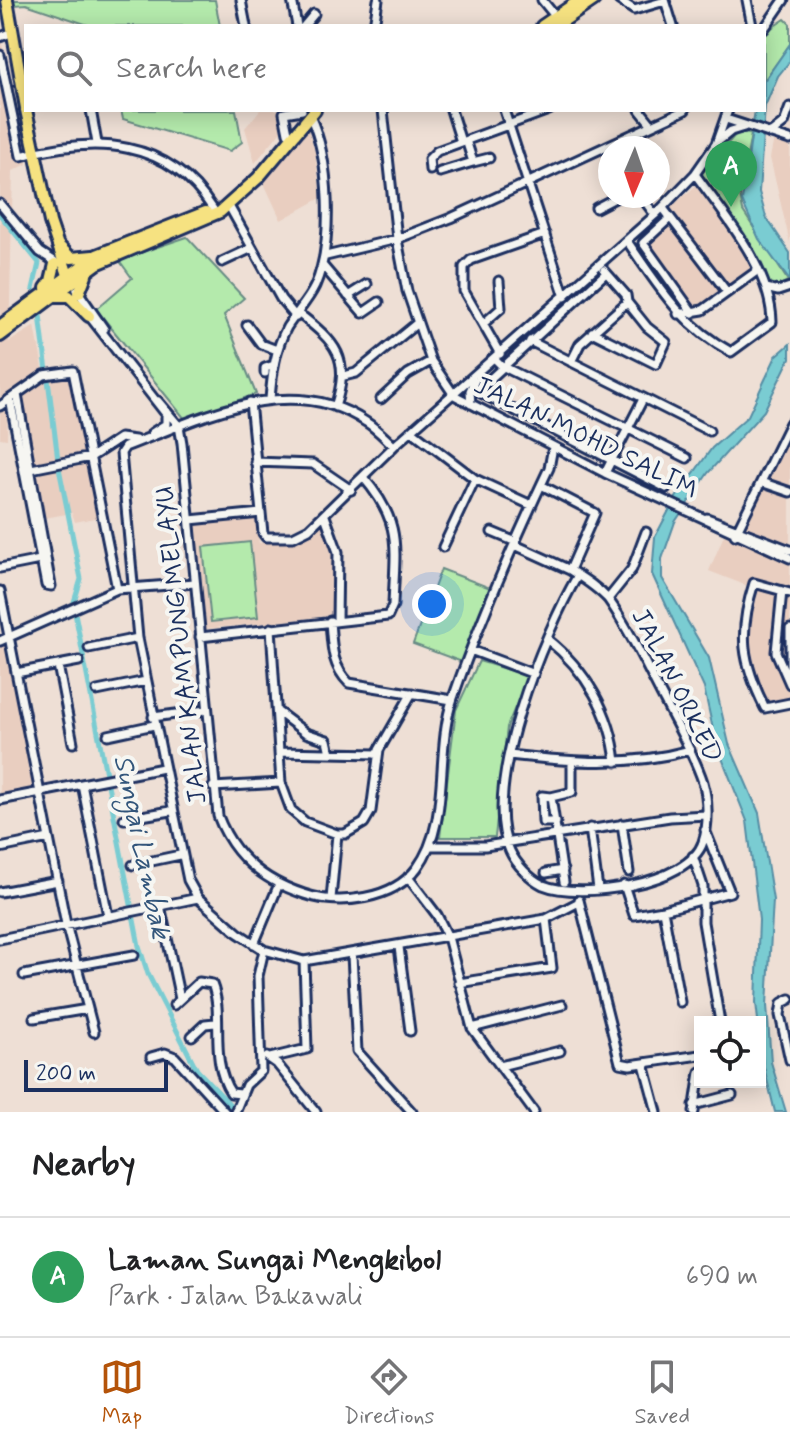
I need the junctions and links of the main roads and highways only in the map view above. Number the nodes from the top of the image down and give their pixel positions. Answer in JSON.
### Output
{"nodes":[{"id":1,"x":4,"y":0,"type":"edge"},
{"id":2,"x":580,"y":0,"type":"edge"},
{"id":3,"x":594,"y":0,"type":"edge"},
{"id":4,"x":0,"y":10,"type":"edge"},
{"id":5,"x":556,"y":21,"type":"edge"},
{"id":6,"x":570,"y":22,"type":"edge"},
{"id":7,"x":6,"y":31,"type":"edge"},
{"id":8,"x":24,"y":101,"type":"edge"},
{"id":9,"x":27,"y":112,"type":"edge"},
{"id":10,"x":308,"y":112,"type":"edge"},
{"id":11,"x":308,"y":112,"type":"edge"},
{"id":12,"x":40,"y":176,"type":"junction"},
{"id":13,"x":50,"y":222,"type":"junction"},
{"id":14,"x":102,"y":257,"type":"junction"},
{"id":15,"x":54,"y":263,"type":"junction"},
{"id":16,"x":67,"y":280,"type":"junction"},
{"id":17,"x":79,"y":293,"type":"road end"},
{"id":18,"x":40,"y":301,"type":"junction"},
{"id":19,"x":89,"y":316,"type":"road end"},
{"id":20,"x":0,"y":326,"type":"edge"},
{"id":21,"x":0,"y":336,"type":"edge"}],
"edges":[{"from":1,"to":7,"type":"highway"},
{"from":2,"to":5,"type":"highway"},
{"from":3,"to":6,"type":"highway"},
{"from":4,"to":7,"type":"highway"},
{"from":5,"to":6,"type":"highway"},
{"from":7,"to":8,"type":"highway"},
{"from":9,"to":12,"type":"highway"},
{"from":10,"to":14,"type":"highway"},
{"from":11,"to":14,"type":"highway"},
{"from":12,"to":13,"type":"highway"},
{"from":12,"to":15,"type":"highway"},
{"from":13,"to":14,"type":"highway"},
{"from":13,"to":16,"type":"highway"},
{"from":14,"to":16,"type":"highway"},
{"from":14,"to":17,"type":"highway"},
{"from":15,"to":16,"type":"highway"},
{"from":15,"to":18,"type":"highway"},
{"from":16,"to":18,"type":"highway"},
{"from":18,"to":19,"type":"highway"},
{"from":18,"to":20,"type":"highway"},
{"from":18,"to":21,"type":"highway"}]}
